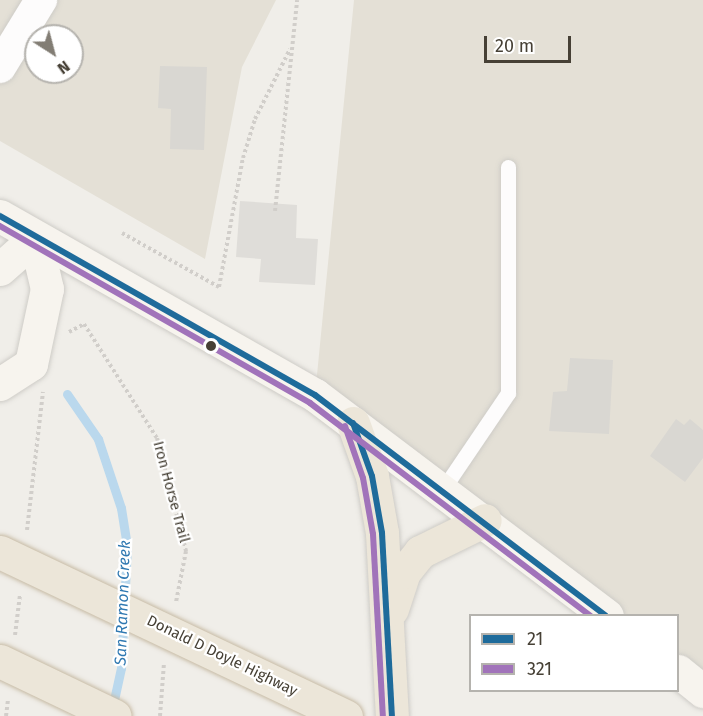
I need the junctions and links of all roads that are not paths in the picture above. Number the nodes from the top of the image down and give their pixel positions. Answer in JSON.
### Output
{"nodes":[{"id":1,"x":41,"y":0,"type":"edge"},
{"id":2,"x":0,"y":67,"type":"edge"},
{"id":3,"x":508,"y":166,"type":"dead end"},
{"id":4,"x":0,"y":216,"type":"edge"},
{"id":5,"x":35,"y":238,"type":"junction"},
{"id":6,"x":0,"y":268,"type":"edge"},
{"id":7,"x":0,"y":385,"type":"edge"},
{"id":8,"x":353,"y":423,"type":"junction"},
{"id":9,"x":443,"y":489,"type":"junction"},
{"id":10,"x":485,"y":520,"type":"junction"},
{"id":11,"x":13,"y":545,"type":"edge"},
{"id":12,"x":606,"y":614,"type":"edge"},
{"id":13,"x":386,"y":631,"type":"junction"},
{"id":14,"x":7,"y":653,"type":"edge"},
{"id":15,"x":679,"y":672,"type":"edge"},
{"id":16,"x":703,"y":691,"type":"edge"},
{"id":17,"x":115,"y":716,"type":"edge"},
{"id":18,"x":346,"y":716,"type":"edge"},
{"id":19,"x":392,"y":716,"type":"edge"}],
"edges":[{"from":1,"to":2,"type":"street"},
{"from":3,"to":9,"type":"lane"},
{"from":4,"to":5,"type":"main road"},
{"from":5,"to":6,"type":"main road"},
{"from":5,"to":7,"type":"main road"},
{"from":5,"to":8,"type":"main road"},
{"from":8,"to":9,"type":"main road"},
{"from":8,"to":13,"type":"highway"},
{"from":9,"to":10,"type":"main road"},
{"from":10,"to":12,"type":"main road"},
{"from":10,"to":13,"type":"highway"},
{"from":11,"to":18,"type":"highway","name":"Donald D Doyle Highway","bridge":true},
{"from":13,"to":19,"type":"highway"},
{"from":14,"to":17,"type":"highway","bridge":true},
{"from":15,"to":16,"type":"main road"}]}
